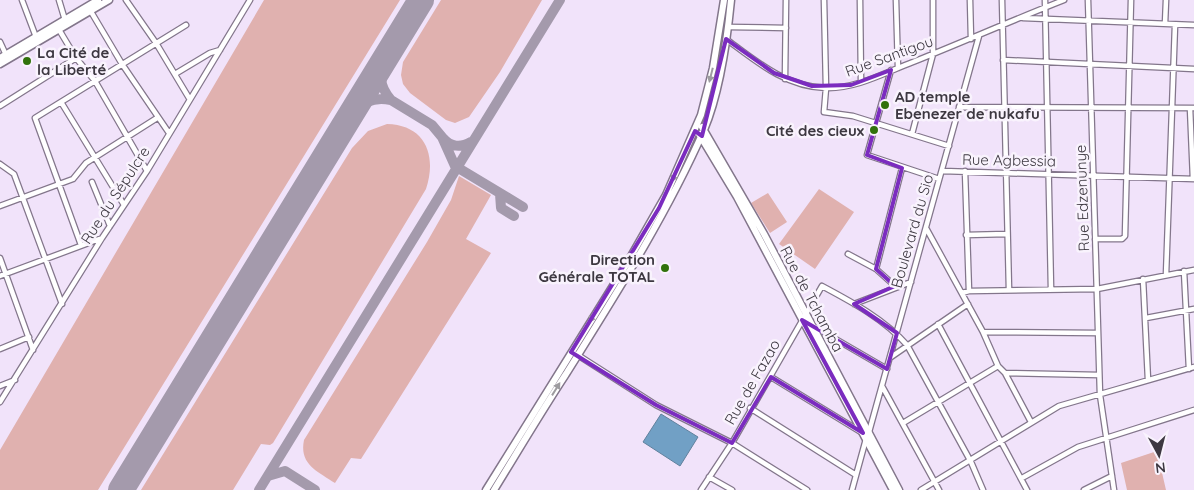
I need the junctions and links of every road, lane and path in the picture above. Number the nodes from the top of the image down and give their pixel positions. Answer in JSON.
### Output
{"nodes":[{"id":1,"x":22,"y":0,"type":"edge"},
{"id":2,"x":59,"y":0,"type":"edge"},
{"id":3,"x":98,"y":0,"type":"edge"},
{"id":4,"x":110,"y":0,"type":"edge"},
{"id":5,"x":126,"y":0,"type":"edge"},
{"id":6,"x":250,"y":0,"type":"edge"},
{"id":7,"x":724,"y":0,"type":"edge"},
{"id":8,"x":731,"y":0,"type":"edge"},
{"id":9,"x":786,"y":0,"type":"edge"},
{"id":10,"x":824,"y":0,"type":"edge"},
{"id":11,"x":860,"y":0,"type":"edge"},
{"id":12,"x":896,"y":0,"type":"edge"},
{"id":13,"x":933,"y":0,"type":"edge"},
{"id":14,"x":970,"y":0,"type":"edge"},
{"id":15,"x":1002,"y":0,"type":"edge"},
{"id":16,"x":1045,"y":0,"type":"edge"},
{"id":17,"x":1064,"y":0,"type":"edge"},
{"id":18,"x":1088,"y":0,"type":"edge"},
{"id":19,"x":1131,"y":0,"type":"edge"},
{"id":20,"x":1166,"y":0,"type":"edge"},
{"id":21,"x":1046,"y":7,"type":"junction"},
{"id":22,"x":89,"y":8,"type":"junction"},
{"id":23,"x":1022,"y":18,"type":"junction"},
{"id":24,"x":1046,"y":19,"type":"junction"},
{"id":25,"x":65,"y":20,"type":"junction"},
{"id":26,"x":1089,"y":21,"type":"junction"},
{"id":27,"x":1130,"y":22,"type":"junction"},
{"id":28,"x":1165,"y":24,"type":"junction"},
{"id":29,"x":186,"y":25,"type":"dead end"},
{"id":30,"x":1175,"y":25,"type":"junction"},
{"id":31,"x":1194,"y":25,"type":"edge"},
{"id":32,"x":57,"y":27,"type":"junction"},
{"id":33,"x":728,"y":27,"type":"junction"},
{"id":34,"x":1002,"y":27,"type":"junction"},
{"id":35,"x":786,"y":28,"type":"junction"},
{"id":36,"x":979,"y":36,"type":"junction"},
{"id":37,"x":36,"y":37,"type":"junction"},
{"id":38,"x":726,"y":39,"type":"junction"},
{"id":39,"x":971,"y":39,"type":"junction"},
{"id":40,"x":0,"y":42,"type":"edge"},
{"id":41,"x":156,"y":43,"type":"junction"},
{"id":42,"x":220,"y":50,"type":"junction"},
{"id":43,"x":933,"y":54,"type":"junction"},
{"id":44,"x":3,"y":56,"type":"edge"},
{"id":45,"x":76,"y":58,"type":"junction"},
{"id":46,"x":1002,"y":60,"type":"junction"},
{"id":47,"x":1046,"y":61,"type":"junction"},
{"id":48,"x":0,"y":64,"type":"edge"},
{"id":49,"x":122,"y":64,"type":"junction"},
{"id":50,"x":1090,"y":64,"type":"junction"},
{"id":51,"x":1129,"y":66,"type":"junction"},
{"id":52,"x":898,"y":68,"type":"junction"},
{"id":53,"x":1173,"y":68,"type":"junction"},
{"id":54,"x":1194,"y":68,"type":"edge"},
{"id":55,"x":892,"y":70,"type":"junction"},
{"id":56,"x":175,"y":74,"type":"junction"},
{"id":57,"x":785,"y":79,"type":"junction"},
{"id":58,"x":95,"y":81,"type":"junction"},
{"id":59,"x":861,"y":81,"type":"junction"},
{"id":60,"x":826,"y":88,"type":"junction"},
{"id":61,"x":189,"y":98,"type":"junction"},
{"id":62,"x":60,"y":102,"type":"junction"},
{"id":63,"x":0,"y":106,"type":"edge"},
{"id":64,"x":959,"y":107,"type":"junction"},
{"id":65,"x":1004,"y":107,"type":"junction"},
{"id":66,"x":1047,"y":107,"type":"junction"},
{"id":67,"x":1092,"y":107,"type":"junction"},
{"id":68,"x":1129,"y":107,"type":"junction"},
{"id":69,"x":1171,"y":108,"type":"junction"},
{"id":70,"x":1192,"y":108,"type":"edge"},
{"id":71,"x":157,"y":118,"type":"junction"},
{"id":72,"x":877,"y":124,"type":"junction"},
{"id":73,"x":700,"y":131,"type":"junction"},
{"id":74,"x":169,"y":133,"type":"junction"},
{"id":75,"x":912,"y":134,"type":"junction"},
{"id":76,"x":127,"y":136,"type":"junction"},
{"id":77,"x":949,"y":146,"type":"junction"},
{"id":78,"x":94,"y":158,"type":"junction"},
{"id":79,"x":0,"y":164,"type":"edge"},
{"id":80,"x":902,"y":168,"type":"junction"},
{"id":81,"x":147,"y":171,"type":"junction"},
{"id":82,"x":943,"y":171,"type":"junction"},
{"id":83,"x":965,"y":171,"type":"junction"},
{"id":84,"x":1006,"y":173,"type":"junction"},
{"id":85,"x":1048,"y":174,"type":"junction"},
{"id":86,"x":1093,"y":175,"type":"junction"},
{"id":87,"x":1126,"y":176,"type":"junction"},
{"id":88,"x":1168,"y":178,"type":"junction"},
{"id":89,"x":940,"y":179,"type":"junction"},
{"id":90,"x":1193,"y":179,"type":"edge"},
{"id":91,"x":92,"y":182,"type":"dead end"},
{"id":92,"x":58,"y":186,"type":"junction"},
{"id":93,"x":22,"y":198,"type":"junction"},
{"id":94,"x":124,"y":205,"type":"junction"},
{"id":95,"x":0,"y":206,"type":"edge"},
{"id":96,"x":110,"y":226,"type":"junction"},
{"id":97,"x":926,"y":228,"type":"junction"},
{"id":98,"x":1007,"y":234,"type":"junction"},
{"id":99,"x":966,"y":235,"type":"junction"},
{"id":100,"x":102,"y":238,"type":"junction"},
{"id":101,"x":1095,"y":239,"type":"junction"},
{"id":102,"x":81,"y":245,"type":"junction"},
{"id":103,"x":848,"y":254,"type":"dead end"},
{"id":104,"x":0,"y":258,"type":"edge"},
{"id":105,"x":45,"y":259,"type":"junction"},
{"id":106,"x":876,"y":270,"type":"junction"},
{"id":107,"x":1194,"y":270,"type":"edge"},
{"id":108,"x":1184,"y":272,"type":"junction"},
{"id":109,"x":6,"y":274,"type":"junction"},
{"id":110,"x":1166,"y":275,"type":"junction"},
{"id":111,"x":0,"y":276,"type":"edge"},
{"id":112,"x":1143,"y":279,"type":"junction"},
{"id":113,"x":910,"y":282,"type":"junction"},
{"id":114,"x":895,"y":286,"type":"junction"},
{"id":115,"x":1051,"y":289,"type":"junction"},
{"id":116,"x":1097,"y":289,"type":"junction"},
{"id":117,"x":1009,"y":290,"type":"junction"},
{"id":118,"x":969,"y":291,"type":"junction"},
{"id":119,"x":962,"y":293,"type":"junction"},
{"id":120,"x":62,"y":304,"type":"junction"},
{"id":121,"x":854,"y":304,"type":"junction"},
{"id":122,"x":968,"y":304,"type":"junction"},
{"id":123,"x":1194,"y":309,"type":"edge"},
{"id":124,"x":1186,"y":311,"type":"junction"},
{"id":125,"x":1146,"y":318,"type":"junction"},
{"id":126,"x":803,"y":320,"type":"junction"},
{"id":127,"x":938,"y":324,"type":"junction"},
{"id":128,"x":811,"y":325,"type":"junction"},
{"id":129,"x":984,"y":332,"type":"junction"},
{"id":130,"x":897,"y":333,"type":"junction"},
{"id":131,"x":1098,"y":333,"type":"junction"},
{"id":132,"x":29,"y":337,"type":"junction"},
{"id":133,"x":907,"y":345,"type":"junction"},
{"id":134,"x":0,"y":349,"type":"edge"},
{"id":135,"x":33,"y":350,"type":"junction"},
{"id":136,"x":571,"y":352,"type":"junction"},
{"id":137,"x":578,"y":355,"type":"junction"},
{"id":138,"x":891,"y":357,"type":"junction"},
{"id":139,"x":998,"y":366,"type":"junction"},
{"id":140,"x":1191,"y":368,"type":"edge"},
{"id":141,"x":887,"y":369,"type":"junction"},
{"id":142,"x":1005,"y":373,"type":"junction"},
{"id":143,"x":1099,"y":375,"type":"junction"},
{"id":144,"x":771,"y":377,"type":"junction"},
{"id":145,"x":15,"y":380,"type":"junction"},
{"id":146,"x":1148,"y":380,"type":"junction"},
{"id":147,"x":969,"y":383,"type":"junction"},
{"id":148,"x":0,"y":386,"type":"edge"},
{"id":149,"x":882,"y":386,"type":"junction"},
{"id":150,"x":1100,"y":395,"type":"junction"},
{"id":151,"x":0,"y":402,"type":"edge"},
{"id":152,"x":938,"y":402,"type":"junction"},
{"id":153,"x":750,"y":408,"type":"junction"},
{"id":154,"x":1194,"y":410,"type":"edge"},
{"id":155,"x":1031,"y":422,"type":"junction"},
{"id":156,"x":903,"y":423,"type":"junction"},
{"id":157,"x":866,"y":435,"type":"junction"},
{"id":158,"x":1105,"y":438,"type":"junction"},
{"id":159,"x":999,"y":441,"type":"junction"},
{"id":160,"x":732,"y":443,"type":"junction"},
{"id":161,"x":971,"y":462,"type":"junction"},
{"id":162,"x":856,"y":475,"type":"junction"},
{"id":163,"x":1112,"y":476,"type":"junction"},
{"id":164,"x":709,"y":477,"type":"junction"},
{"id":165,"x":1022,"y":478,"type":"junction"},
{"id":166,"x":935,"y":482,"type":"junction"},
{"id":167,"x":486,"y":490,"type":"edge"},
{"id":168,"x":494,"y":490,"type":"edge"},
{"id":169,"x":701,"y":490,"type":"edge"},
{"id":170,"x":732,"y":490,"type":"edge"},
{"id":171,"x":807,"y":490,"type":"edge"},
{"id":172,"x":852,"y":490,"type":"edge"},
{"id":173,"x":893,"y":490,"type":"edge"},
{"id":174,"x":899,"y":490,"type":"edge"},
{"id":175,"x":921,"y":490,"type":"edge"},
{"id":176,"x":939,"y":490,"type":"edge"},
{"id":177,"x":983,"y":490,"type":"edge"},
{"id":178,"x":1026,"y":490,"type":"edge"},
{"id":179,"x":1084,"y":490,"type":"edge"},
{"id":180,"x":1114,"y":490,"type":"edge"}],
"edges":[{"from":1,"to":37,"type":"street"},
{"from":2,"to":25,"type":"street"},
{"from":3,"to":22,"type":"main road"},
{"from":4,"to":22,"type":"main road"},
{"from":5,"to":41,"type":"street"},
{"from":6,"to":42,"type":"street","name":"Rue du Sépulcre"},
{"from":7,"to":73,"type":"main road","name":"Rue de Tchamba","one_way":true},
{"from":8,"to":33,"type":"main road"},
{"from":9,"to":35,"type":"street"},
{"from":10,"to":60,"type":"street"},
{"from":11,"to":59,"type":"street"},
{"from":12,"to":52,"type":"street"},
{"from":13,"to":43,"type":"street"},
{"from":14,"to":39,"type":"street"},
{"from":15,"to":34,"type":"street"},
{"from":16,"to":21,"type":"street"},
{"from":17,"to":21,"type":"street","name":"Rue Santigou"},
{"from":18,"to":26,"type":"street","name":"Rue Edzenunye"},
{"from":19,"to":27,"type":"street"},
{"from":20,"to":28,"type":"street"},
{"from":21,"to":23,"type":"street","name":"Rue Santigou"},
{"from":21,"to":24,"type":"street"},
{"from":22,"to":25,"type":"main road"},
{"from":22,"to":32,"type":"main road"},
{"from":22,"to":49,"type":"street"},
{"from":23,"to":24,"type":"street"},
{"from":23,"to":34,"type":"street","name":"Rue Santigou"},
{"from":24,"to":26,"type":"street"},
{"from":24,"to":47,"type":"street"},
{"from":25,"to":32,"type":"main road"},
{"from":26,"to":27,"type":"street"},
{"from":26,"to":50,"type":"street","name":"Rue Edzenunye"},
{"from":27,"to":28,"type":"street"},
{"from":27,"to":51,"type":"street"},
{"from":28,"to":30,"type":"street"},
{"from":29,"to":41,"type":"street"},
{"from":30,"to":31,"type":"street"},
{"from":30,"to":53,"type":"street"},
{"from":32,"to":37,"type":"main road"},
{"from":32,"to":45,"type":"street"},
{"from":32,"to":48,"type":"main road"},
{"from":33,"to":35,"type":"street"},
{"from":33,"to":38,"type":"main road"},
{"from":34,"to":36,"type":"street","name":"Rue Santigou"},
{"from":34,"to":46,"type":"street"},
{"from":35,"to":57,"type":"street"},
{"from":36,"to":39,"type":"street","name":"Rue Santigou"},
{"from":36,"to":64,"type":"street","name":"Boulevard du Sio"},
{"from":37,"to":44,"type":"main road"},
{"from":38,"to":57,"type":"street","name":"Rue Santigou"},
{"from":38,"to":73,"type":"main road"},
{"from":39,"to":43,"type":"street","name":"Rue Santigou"},
{"from":40,"to":44,"type":"street"},
{"from":41,"to":49,"type":"street"},
{"from":41,"to":56,"type":"street"},
{"from":42,"to":56,"type":"street"},
{"from":42,"to":61,"type":"street","name":"Rue du Sépulcre"},
{"from":43,"to":52,"type":"street","name":"Rue Santigou"},
{"from":43,"to":75,"type":"street"},
{"from":45,"to":58,"type":"street"},
{"from":45,"to":63,"type":"street"},
{"from":46,"to":47,"type":"street"},
{"from":46,"to":65,"type":"street"},
{"from":47,"to":50,"type":"street"},
{"from":47,"to":66,"type":"street"},
{"from":49,"to":58,"type":"street"},
{"from":49,"to":71,"type":"street"},
{"from":50,"to":51,"type":"street"},
{"from":50,"to":67,"type":"street","name":"Rue Edzenunye"},
{"from":51,"to":53,"type":"street"},
{"from":51,"to":68,"type":"street"},
{"from":52,"to":55,"type":"street","name":"Rue Santigou"},
{"from":53,"to":54,"type":"street"},
{"from":53,"to":69,"type":"street"},
{"from":55,"to":59,"type":"street","name":"Rue Santigou"},
{"from":55,"to":72,"type":"street"},
{"from":56,"to":61,"type":"street"},
{"from":57,"to":60,"type":"street","name":"Rue Santigou"},
{"from":58,"to":62,"type":"street"},
{"from":58,"to":76,"type":"street"},
{"from":59,"to":60,"type":"street","name":"Rue Santigou"},
{"from":60,"to":72,"type":"street"},
{"from":61,"to":74,"type":"street","name":"Rue du Sépulcre"},
{"from":62,"to":78,"type":"street"},
{"from":62,"to":92,"type":"street"},
{"from":64,"to":65,"type":"street"},
{"from":64,"to":77,"type":"street","name":"Boulevard du Sio"},
{"from":65,"to":66,"type":"street"},
{"from":65,"to":84,"type":"street"},
{"from":66,"to":67,"type":"street"},
{"from":66,"to":85,"type":"street"},
{"from":67,"to":68,"type":"street"},
{"from":67,"to":86,"type":"street","name":"Rue Edzenunye"},
{"from":68,"to":69,"type":"street"},
{"from":68,"to":87,"type":"street"},
{"from":69,"to":70,"type":"street"},
{"from":69,"to":88,"type":"street"},
{"from":70,"to":90,"type":"street"},
{"from":71,"to":74,"type":"street"},
{"from":71,"to":76,"type":"street"},
{"from":72,"to":75,"type":"street"},
{"from":72,"to":80,"type":"street"},
{"from":73,"to":126,"type":"main road","name":"Rue de Tchamba"},
{"from":73,"to":136,"type":"main road","one_way":true},
{"from":73,"to":137,"type":"main road"},
{"from":74,"to":81,"type":"street","name":"Rue du Sépulcre"},
{"from":75,"to":77,"type":"street"},
{"from":76,"to":78,"type":"street"},
{"from":76,"to":81,"type":"street"},
{"from":77,"to":82,"type":"street","name":"Boulevard du Sio"},
{"from":78,"to":92,"type":"street"},
{"from":78,"to":94,"type":"street"},
{"from":79,"to":93,"type":"street"},
{"from":80,"to":89,"type":"street"},
{"from":80,"to":106,"type":"street"},
{"from":81,"to":94,"type":"street","name":"Rue du Sépulcre"},
{"from":82,"to":83,"type":"street","name":"Rue Agbessia"},
{"from":82,"to":89,"type":"street","name":"Boulevard du Sio"},
{"from":83,"to":84,"type":"street","name":"Rue Agbessia"},
{"from":83,"to":99,"type":"street"},
{"from":84,"to":85,"type":"street","name":"Rue Agbessia"},
{"from":84,"to":98,"type":"street"},
{"from":85,"to":86,"type":"street","name":"Rue Agbessia"},
{"from":85,"to":115,"type":"street"},
{"from":86,"to":87,"type":"street","name":"Rue Agbessia"},
{"from":86,"to":101,"type":"street","name":"Rue Edzenunye"},
{"from":87,"to":88,"type":"street","name":"Rue Agbessia"},
{"from":87,"to":101,"type":"street"},
{"from":88,"to":90,"type":"street","name":"Rue Agbessia"},
{"from":88,"to":110,"type":"street"},
{"from":89,"to":97,"type":"street","name":"Boulevard du Sio"},
{"from":91,"to":96,"type":"street"},
{"from":92,"to":93,"type":"street"},
{"from":92,"to":102,"type":"street"},
{"from":93,"to":95,"type":"street"},
{"from":93,"to":105,"type":"street"},
{"from":94,"to":96,"type":"street","name":"Rue du Sépulcre"},
{"from":96,"to":100,"type":"street","name":"Rue du Sépulcre"},
{"from":97,"to":113,"type":"street","name":"Boulevard du Sio"},
{"from":97,"to":119,"type":"street"},
{"from":98,"to":99,"type":"street"},
{"from":98,"to":117,"type":"street"},
{"from":99,"to":118,"type":"street"},
{"from":100,"to":102,"type":"street"},
{"from":100,"to":120,"type":"street","name":"Rue du Sépulcre"},
{"from":101,"to":116,"type":"street","name":"Rue Edzenunye"},
{"from":102,"to":105,"type":"street"},
{"from":103,"to":106,"type":"street"},
{"from":104,"to":109,"type":"street"},
{"from":105,"to":109,"type":"street"},
{"from":105,"to":120,"type":"street"},
{"from":106,"to":114,"type":"street"},
{"from":107,"to":108,"type":"street"},
{"from":108,"to":110,"type":"street"},
{"from":108,"to":124,"type":"street"},
{"from":109,"to":111,"type":"street"},
{"from":109,"to":132,"type":"street"},
{"from":110,"to":112,"type":"street"},
{"from":112,"to":116,"type":"street"},
{"from":112,"to":125,"type":"street"},
{"from":113,"to":114,"type":"street"},
{"from":113,"to":130,"type":"street","name":"Boulevard du Sio"},
{"from":114,"to":121,"type":"street"},
{"from":115,"to":116,"type":"street"},
{"from":115,"to":117,"type":"street"},
{"from":116,"to":131,"type":"street","name":"Rue Edzenunye"},
{"from":117,"to":118,"type":"street"},
{"from":118,"to":119,"type":"street"},
{"from":119,"to":122,"type":"street"},
{"from":120,"to":135,"type":"street","name":"Rue du Sépulcre"},
{"from":121,"to":126,"type":"street","name":"Rue de Fazao"},
{"from":121,"to":130,"type":"street"},
{"from":122,"to":127,"type":"street"},
{"from":122,"to":129,"type":"street"},
{"from":123,"to":124,"type":"street"},
{"from":124,"to":125,"type":"street"},
{"from":124,"to":140,"type":"street"},
{"from":125,"to":146,"type":"street"},
{"from":126,"to":128,"type":"main road","name":"Rue de Tchamba"},
{"from":126,"to":144,"type":"street","name":"Rue de Fazao"},
{"from":126,"to":157,"type":"main road","name":"Rue de Tchamba"},
{"from":127,"to":133,"type":"street"},
{"from":127,"to":147,"type":"street"},
{"from":128,"to":141,"type":"street"},
{"from":128,"to":157,"type":"main road","name":"Rue de Tchamba"},
{"from":129,"to":131,"type":"street"},
{"from":129,"to":139,"type":"street"},
{"from":130,"to":133,"type":"street"},
{"from":130,"to":138,"type":"street","name":"Boulevard du Sio"},
{"from":131,"to":143,"type":"street","name":"Rue Edzenunye"},
{"from":132,"to":134,"type":"street"},
{"from":132,"to":135,"type":"street"},
{"from":133,"to":138,"type":"street"},
{"from":133,"to":152,"type":"street"},
{"from":135,"to":145,"type":"street","name":"Rue du Sépulcre"},
{"from":136,"to":137,"type":"street"},
{"from":136,"to":167,"type":"main road"},
{"from":137,"to":160,"type":"street"},
{"from":168,"to":137,"type":"main road","one_way":true},
{"from":138,"to":141,"type":"street","name":"Boulevard du Sio"},
{"from":139,"to":142,"type":"street"},
{"from":139,"to":147,"type":"street"},
{"from":140,"to":146,"type":"street"},
{"from":141,"to":149,"type":"street","name":"Boulevard du Sio"},
{"from":142,"to":143,"type":"street"},
{"from":142,"to":155,"type":"street"},
{"from":143,"to":150,"type":"street","name":"Rue Edzenunye"},
{"from":144,"to":153,"type":"street","name":"Rue de Fazao"},
{"from":144,"to":157,"type":"street"},
{"from":145,"to":148,"type":"street"},
{"from":145,"to":151,"type":"street","name":"Rue du Sépulcre"},
{"from":146,"to":150,"type":"street"},
{"from":147,"to":152,"type":"street"},
{"from":147,"to":159,"type":"street"},
{"from":149,"to":156,"type":"street"},
{"from":149,"to":157,"type":"street","name":"Boulevard du Sio"},
{"from":150,"to":155,"type":"street"},
{"from":150,"to":158,"type":"street","name":"Rue Edzenunye"},
{"from":152,"to":156,"type":"street"},
{"from":152,"to":161,"type":"street"},
{"from":153,"to":160,"type":"street","name":"Rue de Fazao"},
{"from":153,"to":162,"type":"street"},
{"from":154,"to":158,"type":"street"},
{"from":155,"to":159,"type":"street"},
{"from":156,"to":166,"type":"street"},
{"from":157,"to":162,"type":"street","name":"Boulevard du Sio"},
{"from":157,"to":173,"type":"main road","name":"Rue de Tchamba"},
{"from":157,"to":174,"type":"main road","name":"Rue de Tchamba"},
{"from":158,"to":163,"type":"street","name":"Rue Edzenunye"},
{"from":158,"to":165,"type":"street"},
{"from":159,"to":161,"type":"street"},
{"from":159,"to":165,"type":"street"},
{"from":160,"to":164,"type":"street","name":"Rue de Fazao"},
{"from":160,"to":171,"type":"street"},
{"from":161,"to":166,"type":"street"},
{"from":161,"to":177,"type":"street"},
{"from":162,"to":172,"type":"street","name":"Boulevard du Sio"},
{"from":163,"to":179,"type":"street"},
{"from":163,"to":180,"type":"street","name":"Rue Edzenunye"},
{"from":164,"to":169,"type":"street","name":"Rue de Fazao"},
{"from":164,"to":170,"type":"street"},
{"from":165,"to":178,"type":"street"},
{"from":166,"to":175,"type":"street"},
{"from":166,"to":176,"type":"street"}]}
